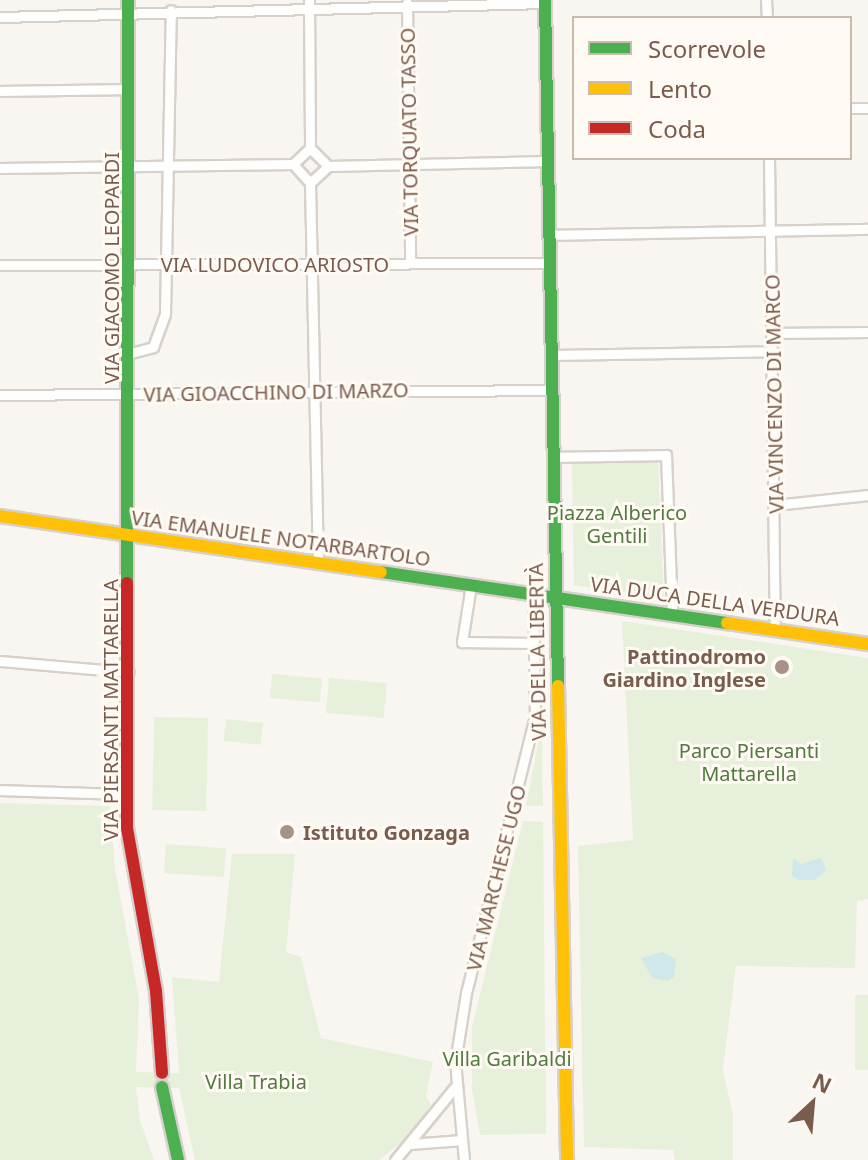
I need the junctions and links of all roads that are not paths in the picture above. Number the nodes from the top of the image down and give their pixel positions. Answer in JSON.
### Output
{"nodes":[{"id":1,"x":545,"y":1,"type":"edge"},
{"id":2,"x":407,"y":3,"type":"edge"},
{"id":3,"x":226,"y":4,"type":"edge"},
{"id":4,"x":309,"y":4,"type":"edge"},
{"id":5,"x":128,"y":6,"type":"edge"},
{"id":6,"x":171,"y":10,"type":"junction"},
{"id":7,"x":0,"y":17,"type":"edge"},
{"id":8,"x":129,"y":89,"type":"junction"},
{"id":9,"x":0,"y":91,"type":"edge"},
{"id":10,"x":310,"y":148,"type":"junction"},
{"id":11,"x":769,"y":160,"type":"edge"},
{"id":12,"x":548,"y":161,"type":"junction"},
{"id":13,"x":293,"y":164,"type":"junction"},
{"id":14,"x":410,"y":165,"type":"junction"},
{"id":15,"x":171,"y":166,"type":"junction"},
{"id":16,"x":328,"y":166,"type":"junction"},
{"id":17,"x":131,"y":167,"type":"junction"},
{"id":18,"x":0,"y":168,"type":"edge"},
{"id":19,"x":310,"y":183,"type":"junction"},
{"id":20,"x":868,"y":229,"type":"edge"},
{"id":21,"x":771,"y":231,"type":"junction"},
{"id":22,"x":549,"y":235,"type":"junction"},
{"id":23,"x":410,"y":263,"type":"junction"},
{"id":24,"x":550,"y":263,"type":"junction"},
{"id":25,"x":312,"y":264,"type":"junction"},
{"id":26,"x":0,"y":265,"type":"edge"},
{"id":27,"x":131,"y":265,"type":"junction"},
{"id":28,"x":170,"y":265,"type":"junction"},
{"id":29,"x":868,"y":332,"type":"edge"},
{"id":30,"x":773,"y":333,"type":"junction"},
{"id":31,"x":773,"y":351,"type":"junction"},
{"id":32,"x":131,"y":353,"type":"junction"},
{"id":33,"x":552,"y":355,"type":"junction"},
{"id":34,"x":552,"y":390,"type":"junction"},
{"id":35,"x":315,"y":391,"type":"junction"},
{"id":36,"x":131,"y":393,"type":"junction"},
{"id":37,"x":0,"y":395,"type":"edge"},
{"id":38,"x":554,"y":457,"type":"junction"},
{"id":39,"x":868,"y":495,"type":"edge"},
{"id":40,"x":775,"y":505,"type":"junction"},
{"id":41,"x":0,"y":516,"type":"edge"},
{"id":42,"x":130,"y":536,"type":"junction"},
{"id":43,"x":318,"y":563,"type":"junction"},
{"id":44,"x":471,"y":585,"type":"junction"},
{"id":45,"x":533,"y":595,"type":"junction"},
{"id":46,"x":556,"y":598,"type":"junction"},
{"id":47,"x":672,"y":614,"type":"junction"},
{"id":48,"x":775,"y":630,"type":"junction"},
{"id":49,"x":534,"y":643,"type":"junction"},
{"id":50,"x":868,"y":644,"type":"edge"},
{"id":51,"x":0,"y":661,"type":"edge"},
{"id":52,"x":129,"y":672,"type":"junction"},
{"id":53,"x":0,"y":790,"type":"edge"},
{"id":54,"x":127,"y":794,"type":"junction"},
{"id":55,"x":162,"y":1073,"type":"dead end"},
{"id":56,"x":162,"y":1087,"type":"dead end"},
{"id":57,"x":455,"y":1087,"type":"junction"},
{"id":58,"x":462,"y":1140,"type":"junction"},
{"id":59,"x":410,"y":1144,"type":"junction"},
{"id":60,"x":178,"y":1160,"type":"edge"},
{"id":61,"x":395,"y":1160,"type":"edge"},
{"id":62,"x":464,"y":1160,"type":"edge"},
{"id":63,"x":567,"y":1160,"type":"edge"}],
"edges":[{"from":1,"to":2,"type":"street"},
{"from":1,"to":12,"type":"street","name":"VIA DELLA LIBERTÀ"},
{"from":2,"to":4,"type":"street"},
{"from":2,"to":14,"type":"street","name":"VIA TORQUATO TASSO"},
{"from":3,"to":4,"type":"street"},
{"from":3,"to":6,"type":"street"},
{"from":4,"to":10,"type":"street"},
{"from":5,"to":6,"type":"street"},
{"from":5,"to":7,"type":"street"},
{"from":5,"to":8,"type":"street","name":"VIA GIACOMO LEOPARDI"},
{"from":6,"to":15,"type":"street"},
{"from":8,"to":9,"type":"street"},
{"from":8,"to":17,"type":"street","name":"VIA GIACOMO LEOPARDI"},
{"from":10,"to":13,"type":"street"},
{"from":10,"to":16,"type":"street"},
{"from":11,"to":21,"type":"street","name":"VIA VINCENZO DI MARCO"},
{"from":12,"to":14,"type":"street"},
{"from":12,"to":22,"type":"street","name":"VIA DELLA LIBERTÀ"},
{"from":13,"to":15,"type":"street"},
{"from":13,"to":19,"type":"street"},
{"from":14,"to":16,"type":"street"},
{"from":14,"to":23,"type":"street","name":"VIA TORQUATO TASSO"},
{"from":15,"to":17,"type":"street"},
{"from":15,"to":28,"type":"street"},
{"from":16,"to":19,"type":"street"},
{"from":17,"to":18,"type":"street"},
{"from":17,"to":27,"type":"street","name":"VIA GIACOMO LEOPARDI"},
{"from":19,"to":25,"type":"street"},
{"from":20,"to":21,"type":"street"},
{"from":21,"to":22,"type":"street"},
{"from":21,"to":30,"type":"street","name":"VIA VINCENZO DI MARCO"},
{"from":22,"to":24,"type":"street","name":"VIA DELLA LIBERTÀ"},
{"from":23,"to":24,"type":"street","name":"VIA LUDOVICO ARIOSTO"},
{"from":23,"to":25,"type":"street","name":"VIA LUDOVICO ARIOSTO"},
{"from":24,"to":33,"type":"street","name":"VIA DELLA LIBERTÀ"},
{"from":25,"to":28,"type":"street","name":"VIA LUDOVICO ARIOSTO"},
{"from":25,"to":35,"type":"street"},
{"from":26,"to":27,"type":"street","name":"VIA LUDOVICO ARIOSTO"},
{"from":27,"to":28,"type":"street","name":"VIA LUDOVICO ARIOSTO"},
{"from":27,"to":32,"type":"street","name":"VIA GIACOMO LEOPARDI"},
{"from":28,"to":32,"type":"street"},
{"from":29,"to":30,"type":"street"},
{"from":30,"to":31,"type":"street","name":"VIA VINCENZO DI MARCO"},
{"from":31,"to":33,"type":"street"},
{"from":31,"to":40,"type":"street","name":"VIA VINCENZO DI MARCO"},
{"from":32,"to":36,"type":"street","name":"VIA GIACOMO LEOPARDI"},
{"from":33,"to":34,"type":"street","name":"VIA DELLA LIBERTÀ"},
{"from":34,"to":35,"type":"street","name":"VIA GIOACCHINO DI MARZO"},
{"from":34,"to":38,"type":"street","name":"VIA DELLA LIBERTÀ"},
{"from":35,"to":36,"type":"street","name":"VIA GIOACCHINO DI MARZO"},
{"from":35,"to":43,"type":"street"},
{"from":36,"to":37,"type":"street","name":"VIA GIOACCHINO DI MARZO"},
{"from":36,"to":42,"type":"street","name":"VIA GIACOMO LEOPARDI"},
{"from":38,"to":46,"type":"street","name":"VIA DELLA LIBERTÀ"},
{"from":38,"to":47,"type":"street"},
{"from":39,"to":40,"type":"street"},
{"from":40,"to":48,"type":"street","name":"VIA VINCENZO DI MARCO"},
{"from":41,"to":42,"type":"street","name":"VIA EMANUELE NOTARBARTOLO"},
{"from":42,"to":43,"type":"street","name":"VIA EMANUELE NOTARBARTOLO"},
{"from":42,"to":52,"type":"street","name":"VIA PIERSANTI MATTARELLA"},
{"from":43,"to":44,"type":"street","name":"VIA EMANUELE NOTARBARTOLO"},
{"from":44,"to":45,"type":"street","name":"VIA EMANUELE NOTARBARTOLO"},
{"from":44,"to":49,"type":"street"},
{"from":45,"to":46,"type":"street","name":"VIA EMANUELE NOTARBARTOLO"},
{"from":45,"to":49,"type":"street","name":"VIA MARCHESE UGO"},
{"from":46,"to":47,"type":"street","name":"VIA DUCA DELLA VERDURA"},
{"from":46,"to":63,"type":"street","name":"VIA DELLA LIBERTÀ"},
{"from":47,"to":48,"type":"street","name":"VIA DUCA DELLA VERDURA"},
{"from":48,"to":50,"type":"street","name":"VIA DUCA DELLA VERDURA"},
{"from":49,"to":57,"type":"street","name":"VIA MARCHESE UGO"},
{"from":51,"to":52,"type":"street"},
{"from":52,"to":54,"type":"street","name":"VIA PIERSANTI MATTARELLA"},
{"from":53,"to":54,"type":"street"},
{"from":54,"to":55,"type":"street","name":"VIA PIERSANTI MATTARELLA"},
{"from":56,"to":60,"type":"street"},
{"from":57,"to":58,"type":"street","name":"VIA MARCHESE UGO"},
{"from":57,"to":59,"type":"street"},
{"from":58,"to":59,"type":"street"},
{"from":58,"to":62,"type":"street","name":"VIA MARCHESE UGO"},
{"from":59,"to":61,"type":"street"}]}
